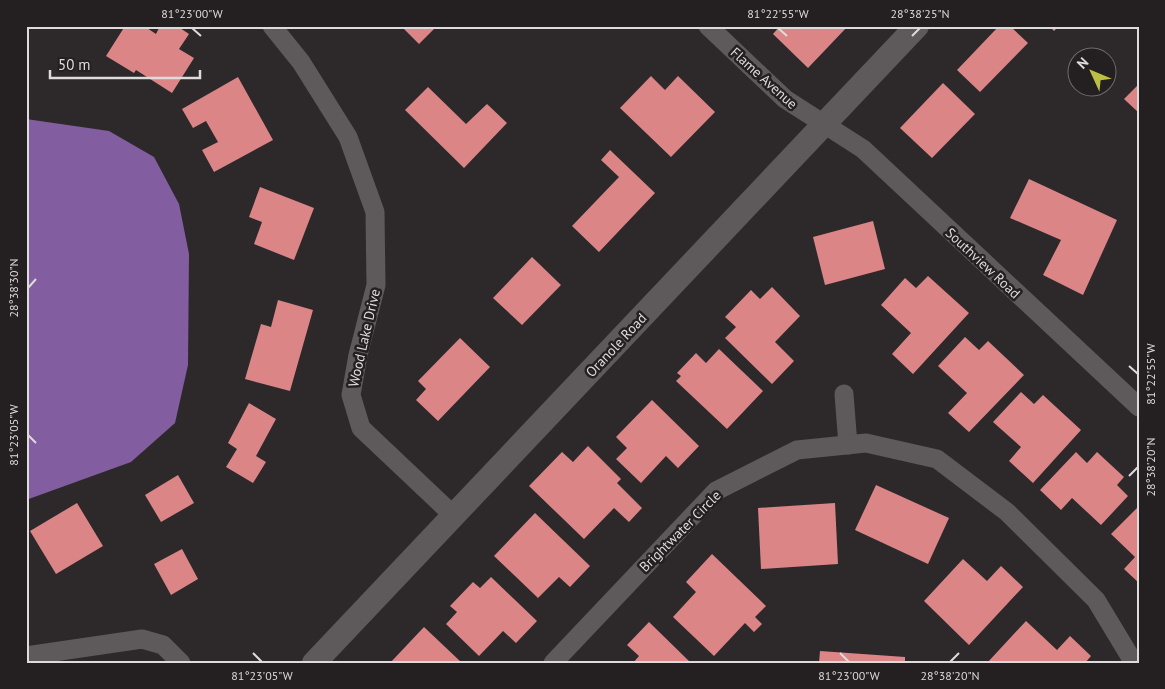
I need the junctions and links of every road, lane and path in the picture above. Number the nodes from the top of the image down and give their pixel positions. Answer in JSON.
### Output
{"nodes":[{"id":1,"x":272,"y":26,"type":"edge"},
{"id":2,"x":708,"y":26,"type":"edge"},
{"id":3,"x":917,"y":26,"type":"edge"},
{"id":4,"x":823,"y":125,"type":"junction"},
{"id":5,"x":844,"y":394,"type":"dead end"},
{"id":6,"x":1139,"y":407,"type":"edge"},
{"id":7,"x":848,"y":445,"type":"junction"},
{"id":8,"x":454,"y":516,"type":"junction"},
{"id":9,"x":26,"y":656,"type":"edge"},
{"id":10,"x":181,"y":663,"type":"edge"},
{"id":11,"x":314,"y":663,"type":"edge"},
{"id":12,"x":553,"y":663,"type":"edge"},
{"id":13,"x":1134,"y":663,"type":"edge"}],
"edges":[{"from":1,"to":8,"type":"street","name":"Wood Lake Drive"},
{"from":2,"to":4,"type":"street","name":"Flame Avenue"},
{"from":3,"to":4,"type":"street","name":"Oranole Road"},
{"from":4,"to":6,"type":"street","name":"Southview Road"},
{"from":4,"to":8,"type":"street","name":"Oranole Road"},
{"from":5,"to":7,"type":"street"},
{"from":7,"to":12,"type":"street","name":"Brightwater Circle"},
{"from":7,"to":13,"type":"street","name":"Brightwater Circle"},
{"from":8,"to":11,"type":"street","name":"Oranole Road"},
{"from":9,"to":10,"type":"street"}]}
